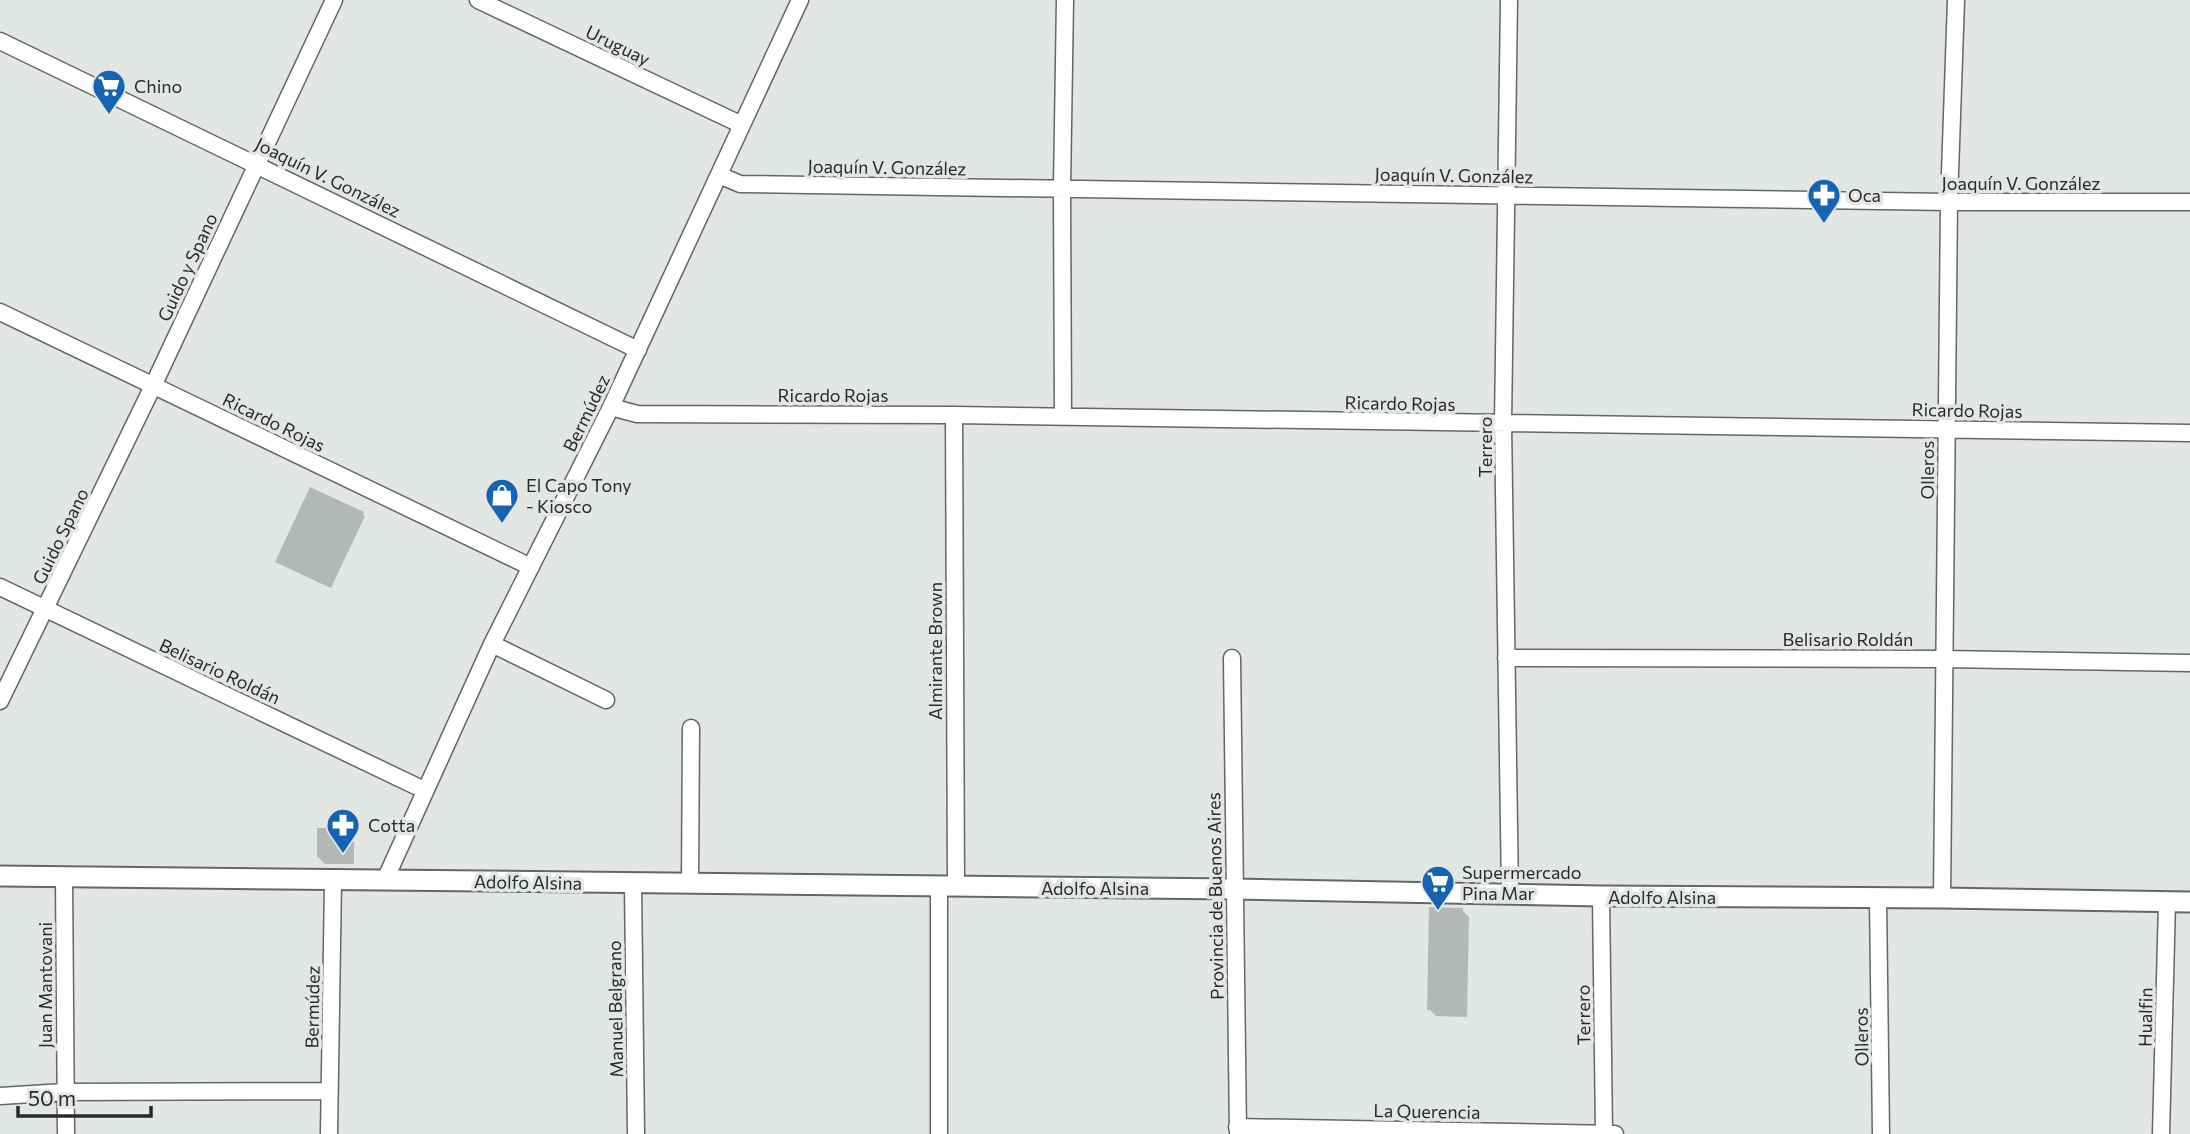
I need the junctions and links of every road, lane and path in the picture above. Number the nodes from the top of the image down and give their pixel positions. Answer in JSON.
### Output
{"nodes":[{"id":1,"x":334,"y":0,"type":"edge"},
{"id":2,"x":478,"y":0,"type":"edge"},
{"id":3,"x":800,"y":0,"type":"edge"},
{"id":4,"x":1065,"y":0,"type":"edge"},
{"id":5,"x":1509,"y":0,"type":"edge"},
{"id":6,"x":1956,"y":0,"type":"edge"},
{"id":7,"x":0,"y":41,"type":"edge"},
{"id":8,"x":741,"y":125,"type":"junction"},
{"id":9,"x":256,"y":164,"type":"junction"},
{"id":10,"x":719,"y":176,"type":"junction"},
{"id":11,"x":1062,"y":188,"type":"junction"},
{"id":12,"x":1507,"y":196,"type":"junction"},
{"id":13,"x":1950,"y":202,"type":"junction"},
{"id":14,"x":2190,"y":202,"type":"edge"},
{"id":15,"x":0,"y":312,"type":"edge"},
{"id":16,"x":638,"y":349,"type":"junction"},
{"id":17,"x":153,"y":386,"type":"junction"},
{"id":18,"x":611,"y":407,"type":"junction"},
{"id":19,"x":954,"y":415,"type":"junction"},
{"id":20,"x":1063,"y":416,"type":"junction"},
{"id":21,"x":1503,"y":424,"type":"junction"},
{"id":22,"x":1946,"y":429,"type":"junction"},
{"id":23,"x":2190,"y":433,"type":"edge"},
{"id":24,"x":531,"y":567,"type":"junction"},
{"id":25,"x":0,"y":587,"type":"edge"},
{"id":26,"x":46,"y":610,"type":"junction"},
{"id":27,"x":492,"y":644,"type":"junction"},
{"id":28,"x":1233,"y":658,"type":"dead end"},
{"id":29,"x":1506,"y":658,"type":"junction"},
{"id":30,"x":1946,"y":659,"type":"junction"},
{"id":31,"x":2190,"y":663,"type":"edge"},
{"id":32,"x":606,"y":700,"type":"dead end"},
{"id":33,"x":0,"y":701,"type":"edge"},
{"id":34,"x":691,"y":728,"type":"dead end"},
{"id":35,"x":424,"y":790,"type":"junction"},
{"id":36,"x":0,"y":876,"type":"edge"},
{"id":37,"x":64,"y":878,"type":"junction"},
{"id":38,"x":385,"y":880,"type":"junction"},
{"id":39,"x":333,"y":881,"type":"junction"},
{"id":40,"x":633,"y":884,"type":"junction"},
{"id":41,"x":690,"y":884,"type":"junction"},
{"id":42,"x":947,"y":887,"type":"junction"},
{"id":43,"x":1234,"y":889,"type":"junction"},
{"id":44,"x":1510,"y":894,"type":"junction"},
{"id":45,"x":1601,"y":896,"type":"junction"},
{"id":46,"x":1878,"y":898,"type":"junction"},
{"id":47,"x":1942,"y":898,"type":"junction"},
{"id":48,"x":2167,"y":902,"type":"junction"},
{"id":49,"x":2190,"y":902,"type":"edge"},
{"id":50,"x":329,"y":1091,"type":"junction"},
{"id":51,"x":64,"y":1092,"type":"junction"},
{"id":52,"x":0,"y":1096,"type":"edge"},
{"id":53,"x":1238,"y":1130,"type":"edge"},
{"id":54,"x":66,"y":1134,"type":"edge"},
{"id":55,"x":329,"y":1134,"type":"edge"},
{"id":56,"x":636,"y":1134,"type":"edge"},
{"id":57,"x":939,"y":1134,"type":"edge"},
{"id":58,"x":1604,"y":1134,"type":"edge"},
{"id":59,"x":1615,"y":1134,"type":"edge"},
{"id":60,"x":1881,"y":1134,"type":"edge"},
{"id":61,"x":2161,"y":1134,"type":"edge"}],
"edges":[{"from":1,"to":9,"type":"street"},
{"from":2,"to":8,"type":"street","name":"Uruguay"},
{"from":3,"to":8,"type":"street","name":"Bermúdez"},
{"from":4,"to":11,"type":"street"},
{"from":5,"to":12,"type":"street","name":"Terrero"},
{"from":6,"to":13,"type":"street","name":"Olleros"},
{"from":7,"to":9,"type":"street","name":"Joaquín V. González"},
{"from":8,"to":10,"type":"street","name":"Bermúdez"},
{"from":9,"to":16,"type":"street","name":"Joaquín V. González"},
{"from":9,"to":17,"type":"street","name":"Guido y Spano"},
{"from":10,"to":11,"type":"street","name":"Joaquín V. González"},
{"from":10,"to":16,"type":"street","name":"Bermúdez"},
{"from":11,"to":12,"type":"street","name":"Joaquín V. González"},
{"from":11,"to":20,"type":"street"},
{"from":12,"to":13,"type":"street","name":"Joaquín V. González"},
{"from":12,"to":21,"type":"street","name":"Terrero"},
{"from":13,"to":14,"type":"street","name":"Joaquín V. González"},
{"from":13,"to":22,"type":"street","name":"Olleros"},
{"from":15,"to":17,"type":"street","name":"Ricardo Rojas"},
{"from":16,"to":18,"type":"street","name":"Bermúdez"},
{"from":17,"to":24,"type":"street","name":"Ricardo Rojas"},
{"from":17,"to":26,"type":"street","name":"Guido Spano"},
{"from":18,"to":19,"type":"street","name":"Ricardo Rojas"},
{"from":18,"to":24,"type":"street","name":"Bermúdez"},
{"from":19,"to":20,"type":"street","name":"Ricardo Rojas"},
{"from":19,"to":42,"type":"street","name":"Almirante Brown"},
{"from":20,"to":21,"type":"street","name":"Ricardo Rojas"},
{"from":21,"to":22,"type":"street","name":"Ricardo Rojas"},
{"from":21,"to":29,"type":"street","name":"Terrero"},
{"from":22,"to":23,"type":"street","name":"Ricardo Rojas"},
{"from":22,"to":30,"type":"street","name":"Olleros"},
{"from":24,"to":27,"type":"street","name":"Bermúdez"},
{"from":25,"to":26,"type":"street","name":"Belisario Roldán"},
{"from":26,"to":33,"type":"street","name":"Guido Spano"},
{"from":26,"to":35,"type":"street","name":"Belisario Roldán"},
{"from":27,"to":32,"type":"street"},
{"from":27,"to":35,"type":"street","name":"Bermúdez"},
{"from":28,"to":43,"type":"street","name":"Provincia de Buenos Aires"},
{"from":29,"to":30,"type":"street","name":"Belisario Roldán"},
{"from":29,"to":44,"type":"street","name":"Terrero"},
{"from":30,"to":31,"type":"street","name":"Belisario Roldán"},
{"from":30,"to":47,"type":"street","name":"Olleros"},
{"from":34,"to":41,"type":"street"},
{"from":35,"to":38,"type":"street","name":"Bermúdez"},
{"from":36,"to":37,"type":"street","name":"Adolfo Alsina"},
{"from":37,"to":39,"type":"street","name":"Adolfo Alsina"},
{"from":37,"to":51,"type":"street","name":"Juan Mantovani"},
{"from":38,"to":39,"type":"street","name":"Adolfo Alsina"},
{"from":38,"to":40,"type":"street","name":"Adolfo Alsina"},
{"from":39,"to":50,"type":"street","name":"Bermúdez"},
{"from":40,"to":41,"type":"street","name":"Adolfo Alsina"},
{"from":40,"to":56,"type":"street","name":"Manuel Belgrano"},
{"from":41,"to":42,"type":"street","name":"Adolfo Alsina"},
{"from":42,"to":43,"type":"street","name":"Adolfo Alsina"},
{"from":42,"to":57,"type":"street","name":"Almirante Brown"},
{"from":43,"to":44,"type":"street","name":"Adolfo Alsina"},
{"from":43,"to":53,"type":"street","name":"Provincia de Buenos Aires"},
{"from":44,"to":45,"type":"street","name":"Adolfo Alsina"},
{"from":45,"to":46,"type":"street","name":"Adolfo Alsina"},
{"from":45,"to":58,"type":"street","name":"Terrero"},
{"from":46,"to":47,"type":"street","name":"Adolfo Alsina"},
{"from":46,"to":60,"type":"street","name":"Olleros"},
{"from":47,"to":48,"type":"street","name":"Adolfo Alsina"},
{"from":48,"to":49,"type":"street","name":"Adolfo Alsina"},
{"from":48,"to":61,"type":"street","name":"Hualfin"},
{"from":50,"to":51,"type":"street"},
{"from":50,"to":55,"type":"street","name":"Bermúdez"},
{"from":51,"to":52,"type":"street"},
{"from":51,"to":54,"type":"street","name":"Juan Mantovani"},
{"from":53,"to":58,"type":"street","name":"La Querencia"},
{"from":58,"to":59,"type":"street","name":"La Querencia"}]}
